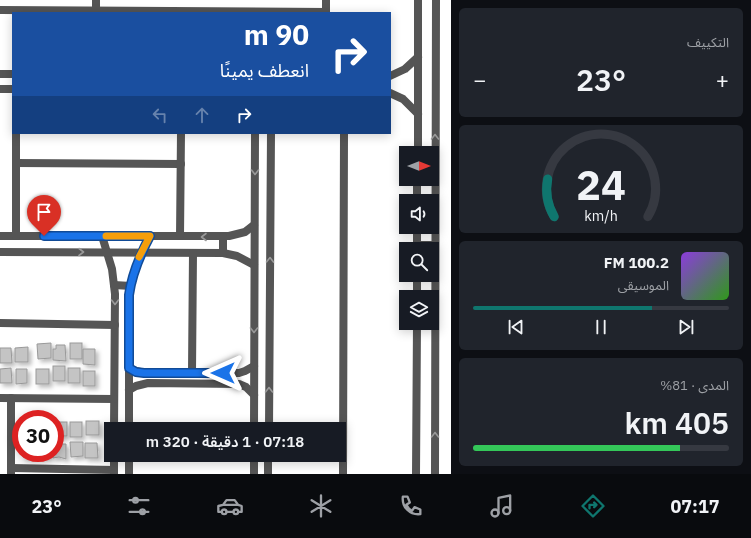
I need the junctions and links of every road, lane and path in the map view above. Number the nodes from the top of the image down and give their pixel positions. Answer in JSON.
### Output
{"nodes":[{"id":1,"x":96,"y":0,"type":"edge"},
{"id":2,"x":326,"y":0,"type":"edge"},
{"id":3,"x":418,"y":0,"type":"edge"},
{"id":4,"x":436,"y":0,"type":"edge"},
{"id":5,"x":0,"y":10,"type":"edge"},
{"id":6,"x":94,"y":12,"type":"edge"},
{"id":7,"x":326,"y":12,"type":"edge"},
{"id":8,"x":418,"y":57,"type":"junction"},
{"id":9,"x":0,"y":74,"type":"edge"},
{"id":10,"x":12,"y":74,"type":"edge"},
{"id":11,"x":391,"y":75,"type":"edge"},
{"id":12,"x":0,"y":89,"type":"edge"},
{"id":13,"x":12,"y":89,"type":"edge"},
{"id":14,"x":391,"y":93,"type":"edge"},
{"id":15,"x":418,"y":114,"type":"junction"},
{"id":16,"x":16,"y":134,"type":"edge"},
{"id":17,"x":181,"y":134,"type":"edge"},
{"id":18,"x":255,"y":134,"type":"edge"},
{"id":19,"x":271,"y":134,"type":"edge"},
{"id":20,"x":344,"y":134,"type":"edge"},
{"id":21,"x":418,"y":146,"type":"edge"},
{"id":22,"x":16,"y":163,"type":"junction"},
{"id":23,"x":181,"y":164,"type":"junction"},
{"id":24,"x":254,"y":225,"type":"junction"},
{"id":25,"x":0,"y":236,"type":"edge"},
{"id":26,"x":16,"y":236,"type":"junction"},
{"id":27,"x":102,"y":236,"type":"junction"},
{"id":28,"x":150,"y":236,"type":"junction"},
{"id":29,"x":180,"y":236,"type":"junction"},
{"id":30,"x":223,"y":237,"type":"junction"},
{"id":31,"x":435,"y":242,"type":"edge"},
{"id":32,"x":0,"y":252,"type":"edge"},
{"id":33,"x":108,"y":252,"type":"junction"},
{"id":34,"x":141,"y":252,"type":"junction"},
{"id":35,"x":193,"y":253,"type":"junction"},
{"id":36,"x":223,"y":253,"type":"junction"},
{"id":37,"x":254,"y":265,"type":"junction"},
{"id":38,"x":435,"y":282,"type":"edge"},
{"id":39,"x":114,"y":285,"type":"junction"},
{"id":40,"x":130,"y":286,"type":"junction"},
{"id":41,"x":254,"y":312,"type":"junction"},
{"id":42,"x":269,"y":312,"type":"junction"},
{"id":43,"x":0,"y":324,"type":"edge"},
{"id":44,"x":115,"y":325,"type":"junction"},
{"id":45,"x":417,"y":330,"type":"edge"},
{"id":46,"x":254,"y":366,"type":"junction"},
{"id":47,"x":129,"y":368,"type":"junction"},
{"id":48,"x":148,"y":373,"type":"junction"},
{"id":49,"x":192,"y":373,"type":"junction"},
{"id":50,"x":239,"y":373,"type":"junction"},
{"id":51,"x":148,"y":383,"type":"junction"},
{"id":52,"x":239,"y":384,"type":"junction"},
{"id":53,"x":129,"y":390,"type":"junction"},
{"id":54,"x":254,"y":395,"type":"junction"},
{"id":55,"x":0,"y":398,"type":"edge"},
{"id":56,"x":11,"y":398,"type":"junction"},
{"id":57,"x":114,"y":399,"type":"junction"},
{"id":58,"x":114,"y":422,"type":"edge"},
{"id":59,"x":129,"y":422,"type":"edge"},
{"id":60,"x":254,"y":422,"type":"edge"},
{"id":61,"x":268,"y":422,"type":"edge"},
{"id":62,"x":129,"y":462,"type":"edge"},
{"id":63,"x":254,"y":462,"type":"edge"},
{"id":64,"x":268,"y":462,"type":"edge"},
{"id":65,"x":11,"y":471,"type":"edge"},
{"id":66,"x":114,"y":472,"type":"edge"},
{"id":67,"x":129,"y":473,"type":"edge"},
{"id":68,"x":254,"y":474,"type":"edge"},
{"id":69,"x":268,"y":474,"type":"edge"},
{"id":70,"x":343,"y":474,"type":"edge"},
{"id":71,"x":416,"y":474,"type":"edge"},
{"id":72,"x":434,"y":474,"type":"edge"}],
"edges":[{"from":1,"to":6,"type":"street"},
{"from":2,"to":7,"type":"street"},
{"from":3,"to":8,"type":"street"},
{"from":31,"to":4,"type":"street","one_way":true},
{"from":5,"to":6,"type":"street"},
{"from":8,"to":11,"type":"street"},
{"from":8,"to":15,"type":"street"},
{"from":9,"to":10,"type":"street"},
{"from":12,"to":13,"type":"street"},
{"from":14,"to":15,"type":"street"},
{"from":15,"to":21,"type":"street"},
{"from":16,"to":22,"type":"street"},
{"from":17,"to":23,"type":"street"},
{"from":18,"to":24,"type":"street","one_way":true},
{"from":42,"to":19,"type":"street","one_way":true},
{"from":20,"to":70,"type":"street"},
{"from":22,"to":23,"type":"street"},
{"from":22,"to":26,"type":"street"},
{"from":23,"to":29,"type":"street"},
{"from":24,"to":30,"type":"street"},
{"from":24,"to":37,"type":"street"},
{"from":25,"to":26,"type":"street"},
{"from":26,"to":27,"type":"street"},
{"from":27,"to":28,"type":"street"},
{"from":27,"to":33,"type":"street"},
{"from":28,"to":29,"type":"street"},
{"from":28,"to":34,"type":"street"},
{"from":30,"to":29,"type":"street","one_way":true},
{"from":30,"to":36,"type":"street"},
{"from":32,"to":33,"type":"street","one_way":true},
{"from":33,"to":34,"type":"street"},
{"from":33,"to":39,"type":"street"},
{"from":34,"to":35,"type":"street"},
{"from":34,"to":40,"type":"street"},
{"from":35,"to":36,"type":"street"},
{"from":35,"to":49,"type":"street"},
{"from":36,"to":37,"type":"street"},
{"from":37,"to":41,"type":"street"},
{"from":72,"to":38,"type":"street","one_way":true},
{"from":39,"to":40,"type":"street"},
{"from":39,"to":44,"type":"street","one_way":true},
{"from":40,"to":47,"type":"street"},
{"from":41,"to":42,"type":"street"},
{"from":41,"to":46,"type":"street","one_way":true},
{"from":61,"to":42,"type":"street","one_way":true},
{"from":43,"to":44,"type":"street"},
{"from":44,"to":57,"type":"street"},
{"from":45,"to":71,"type":"street"},
{"from":46,"to":50,"type":"street"},
{"from":46,"to":54,"type":"street"},
{"from":47,"to":48,"type":"street"},
{"from":47,"to":53,"type":"street"},
{"from":48,"to":49,"type":"street"},
{"from":48,"to":51,"type":"street"},
{"from":49,"to":50,"type":"street"},
{"from":50,"to":52,"type":"street"},
{"from":51,"to":52,"type":"street"},
{"from":51,"to":53,"type":"street"},
{"from":52,"to":54,"type":"street"},
{"from":53,"to":59,"type":"street"},
{"from":54,"to":60,"type":"street"},
{"from":55,"to":56,"type":"street"},
{"from":56,"to":57,"type":"street"},
{"from":56,"to":65,"type":"street"},
{"from":57,"to":58,"type":"street"},
{"from":62,"to":67,"type":"street"},
{"from":63,"to":68,"type":"street"},
{"from":64,"to":69,"type":"street"},
{"from":65,"to":66,"type":"street"},
{"from":66,"to":67,"type":"street"}]}
